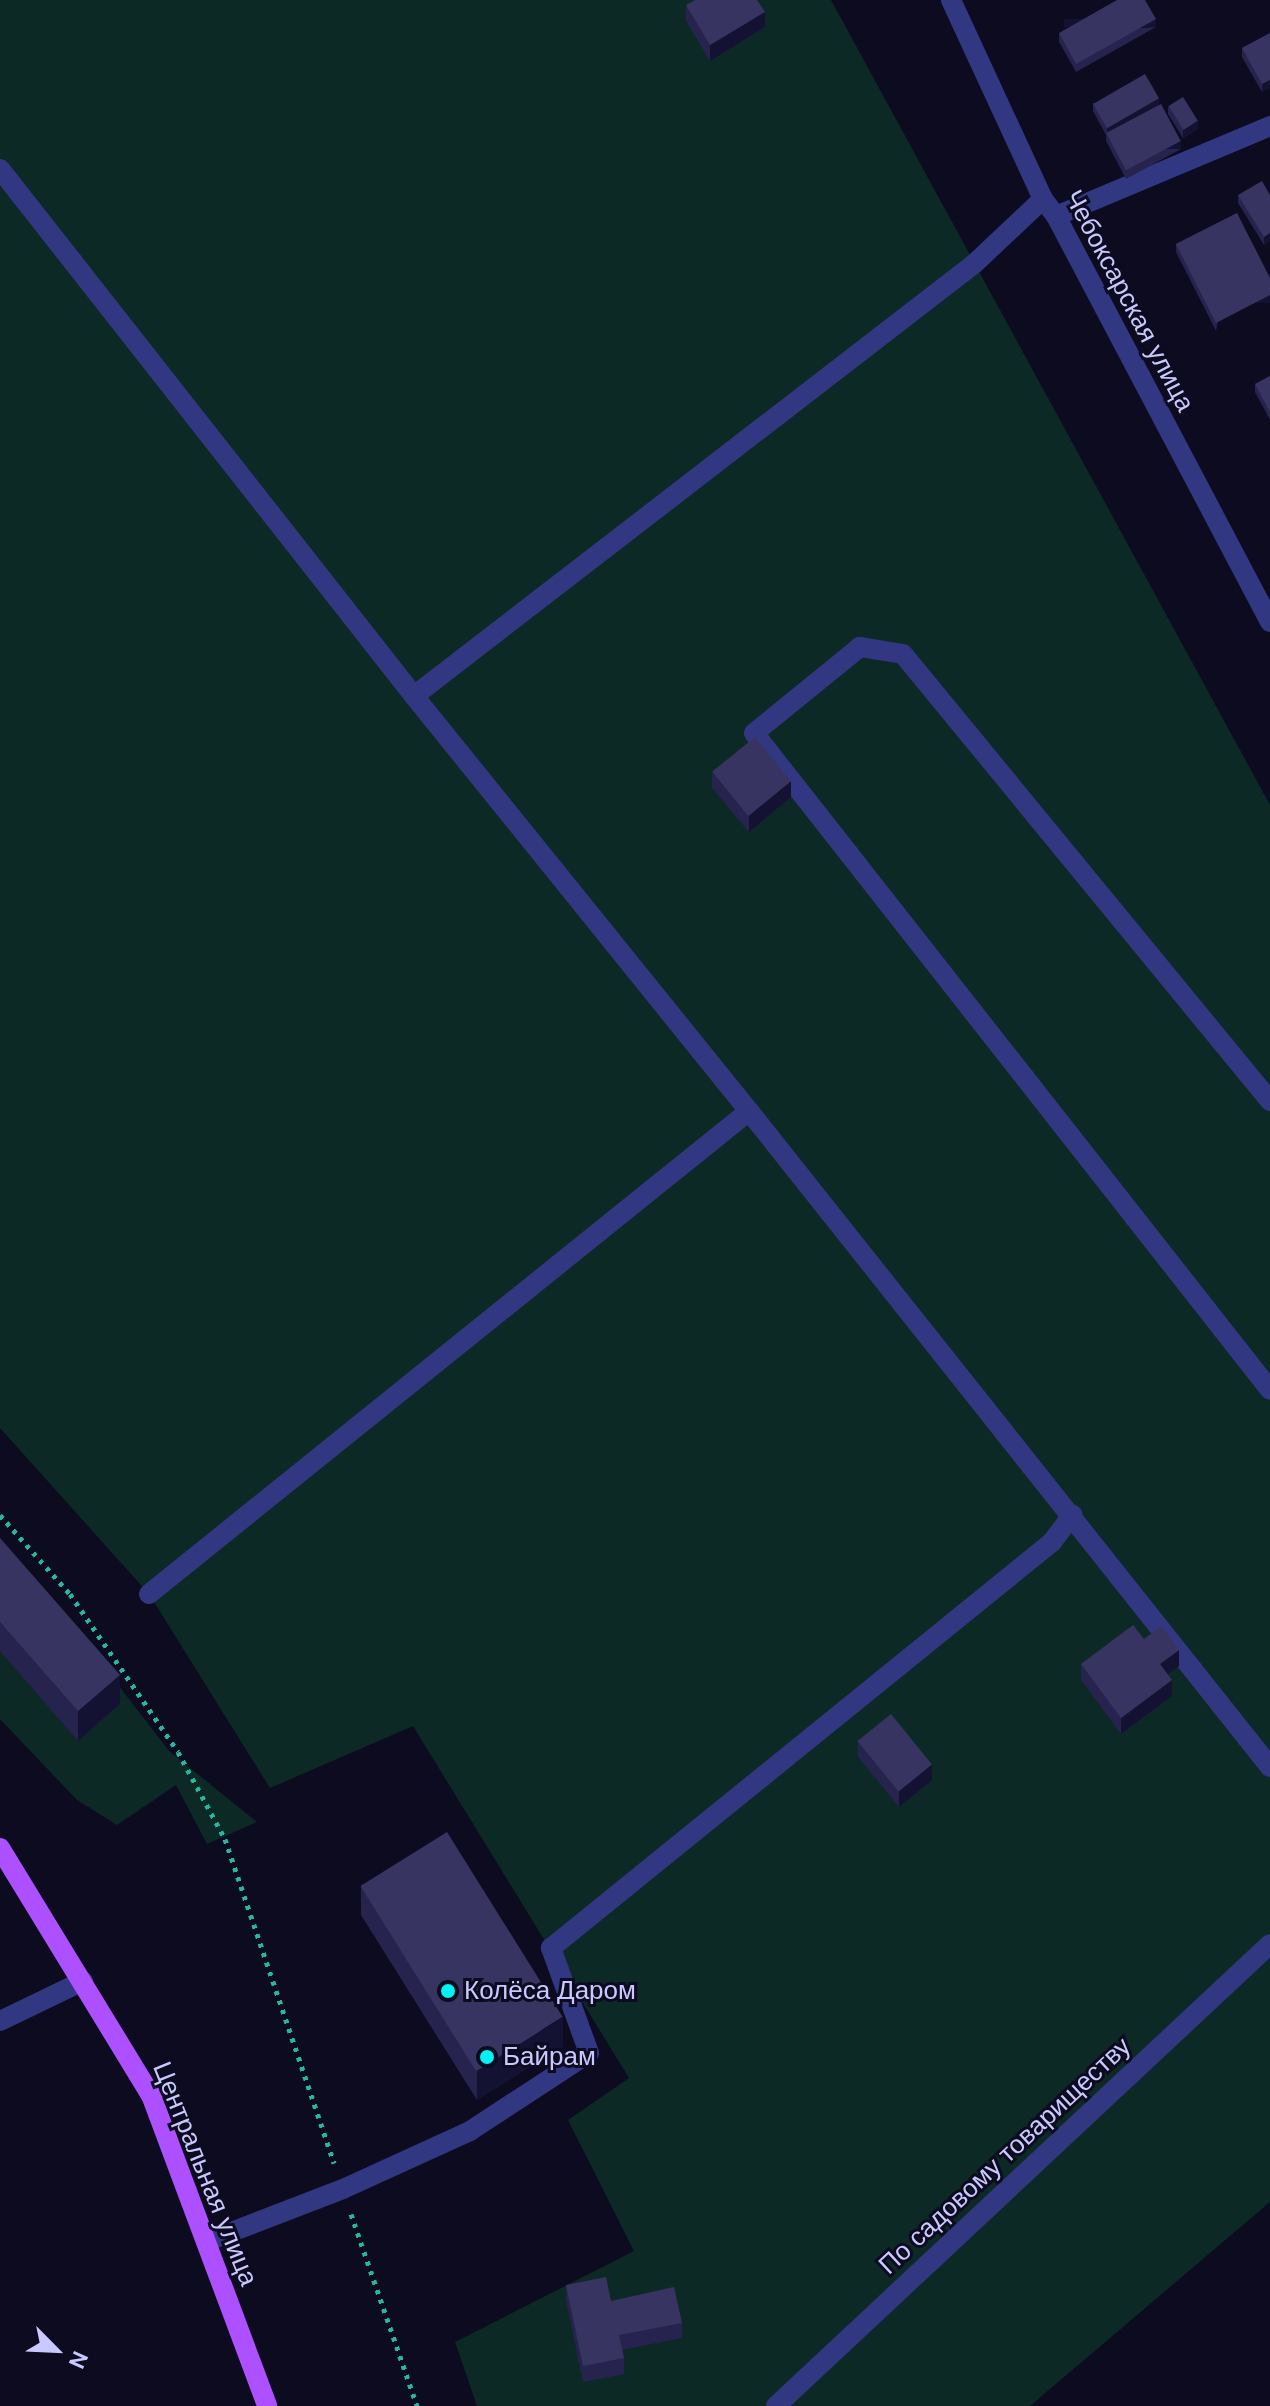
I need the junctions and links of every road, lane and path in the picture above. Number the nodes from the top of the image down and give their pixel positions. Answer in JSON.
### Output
{"nodes":[{"id":1,"x":951,"y":0,"type":"edge"},
{"id":2,"x":1267,"y":134,"type":"edge"},
{"id":3,"x":0,"y":169,"type":"edge"},
{"id":4,"x":1043,"y":199,"type":"junction"},
{"id":5,"x":1056,"y":216,"type":"junction"},
{"id":6,"x":1270,"y":622,"type":"edge"},
{"id":7,"x":414,"y":696,"type":"junction"},
{"id":8,"x":1270,"y":1101,"type":"edge"},
{"id":9,"x":749,"y":1111,"type":"junction"},
{"id":10,"x":1270,"y":1390,"type":"edge"},
{"id":11,"x":0,"y":1515,"type":"edge"},
{"id":12,"x":1072,"y":1515,"type":"junction"},
{"id":13,"x":149,"y":1594,"type":"dead end"},
{"id":14,"x":1270,"y":1767,"type":"edge"},
{"id":15,"x":0,"y":1848,"type":"edge"},
{"id":16,"x":1270,"y":1944,"type":"edge"},
{"id":17,"x":83,"y":1981,"type":"junction"},
{"id":18,"x":0,"y":2021,"type":"edge"},
{"id":19,"x":343,"y":2189,"type":"junction"},
{"id":20,"x":208,"y":2241,"type":"junction"},
{"id":21,"x":267,"y":2406,"type":"edge"},
{"id":22,"x":417,"y":2406,"type":"edge"},
{"id":23,"x":776,"y":2406,"type":"edge"}],
"edges":[{"from":1,"to":4,"type":"street","name":"Чебоксарская улица"},
{"from":2,"to":5,"type":"street"},
{"from":3,"to":7,"type":"street"},
{"from":4,"to":5,"type":"street","name":"Чебоксарская улица"},
{"from":4,"to":7,"type":"street"},
{"from":5,"to":6,"type":"street","name":"Чебоксарская улица"},
{"from":7,"to":9,"type":"street"},
{"from":8,"to":10,"type":"street"},
{"from":9,"to":12,"type":"street"},
{"from":9,"to":13,"type":"street"},
{"from":11,"to":19,"type":"path"},
{"from":12,"to":14,"type":"street"},
{"from":12,"to":19,"type":"street"},
{"from":15,"to":17,"type":"main road","name":"Центральная улица"},
{"from":16,"to":23,"type":"street","name":"По садовому товариществу"},
{"from":17,"to":18,"type":"street"},
{"from":17,"to":20,"type":"main road","name":"Центральная улица"},
{"from":19,"to":20,"type":"street"},
{"from":19,"to":22,"type":"path"},
{"from":20,"to":21,"type":"main road","name":"Центральная улица"}]}
